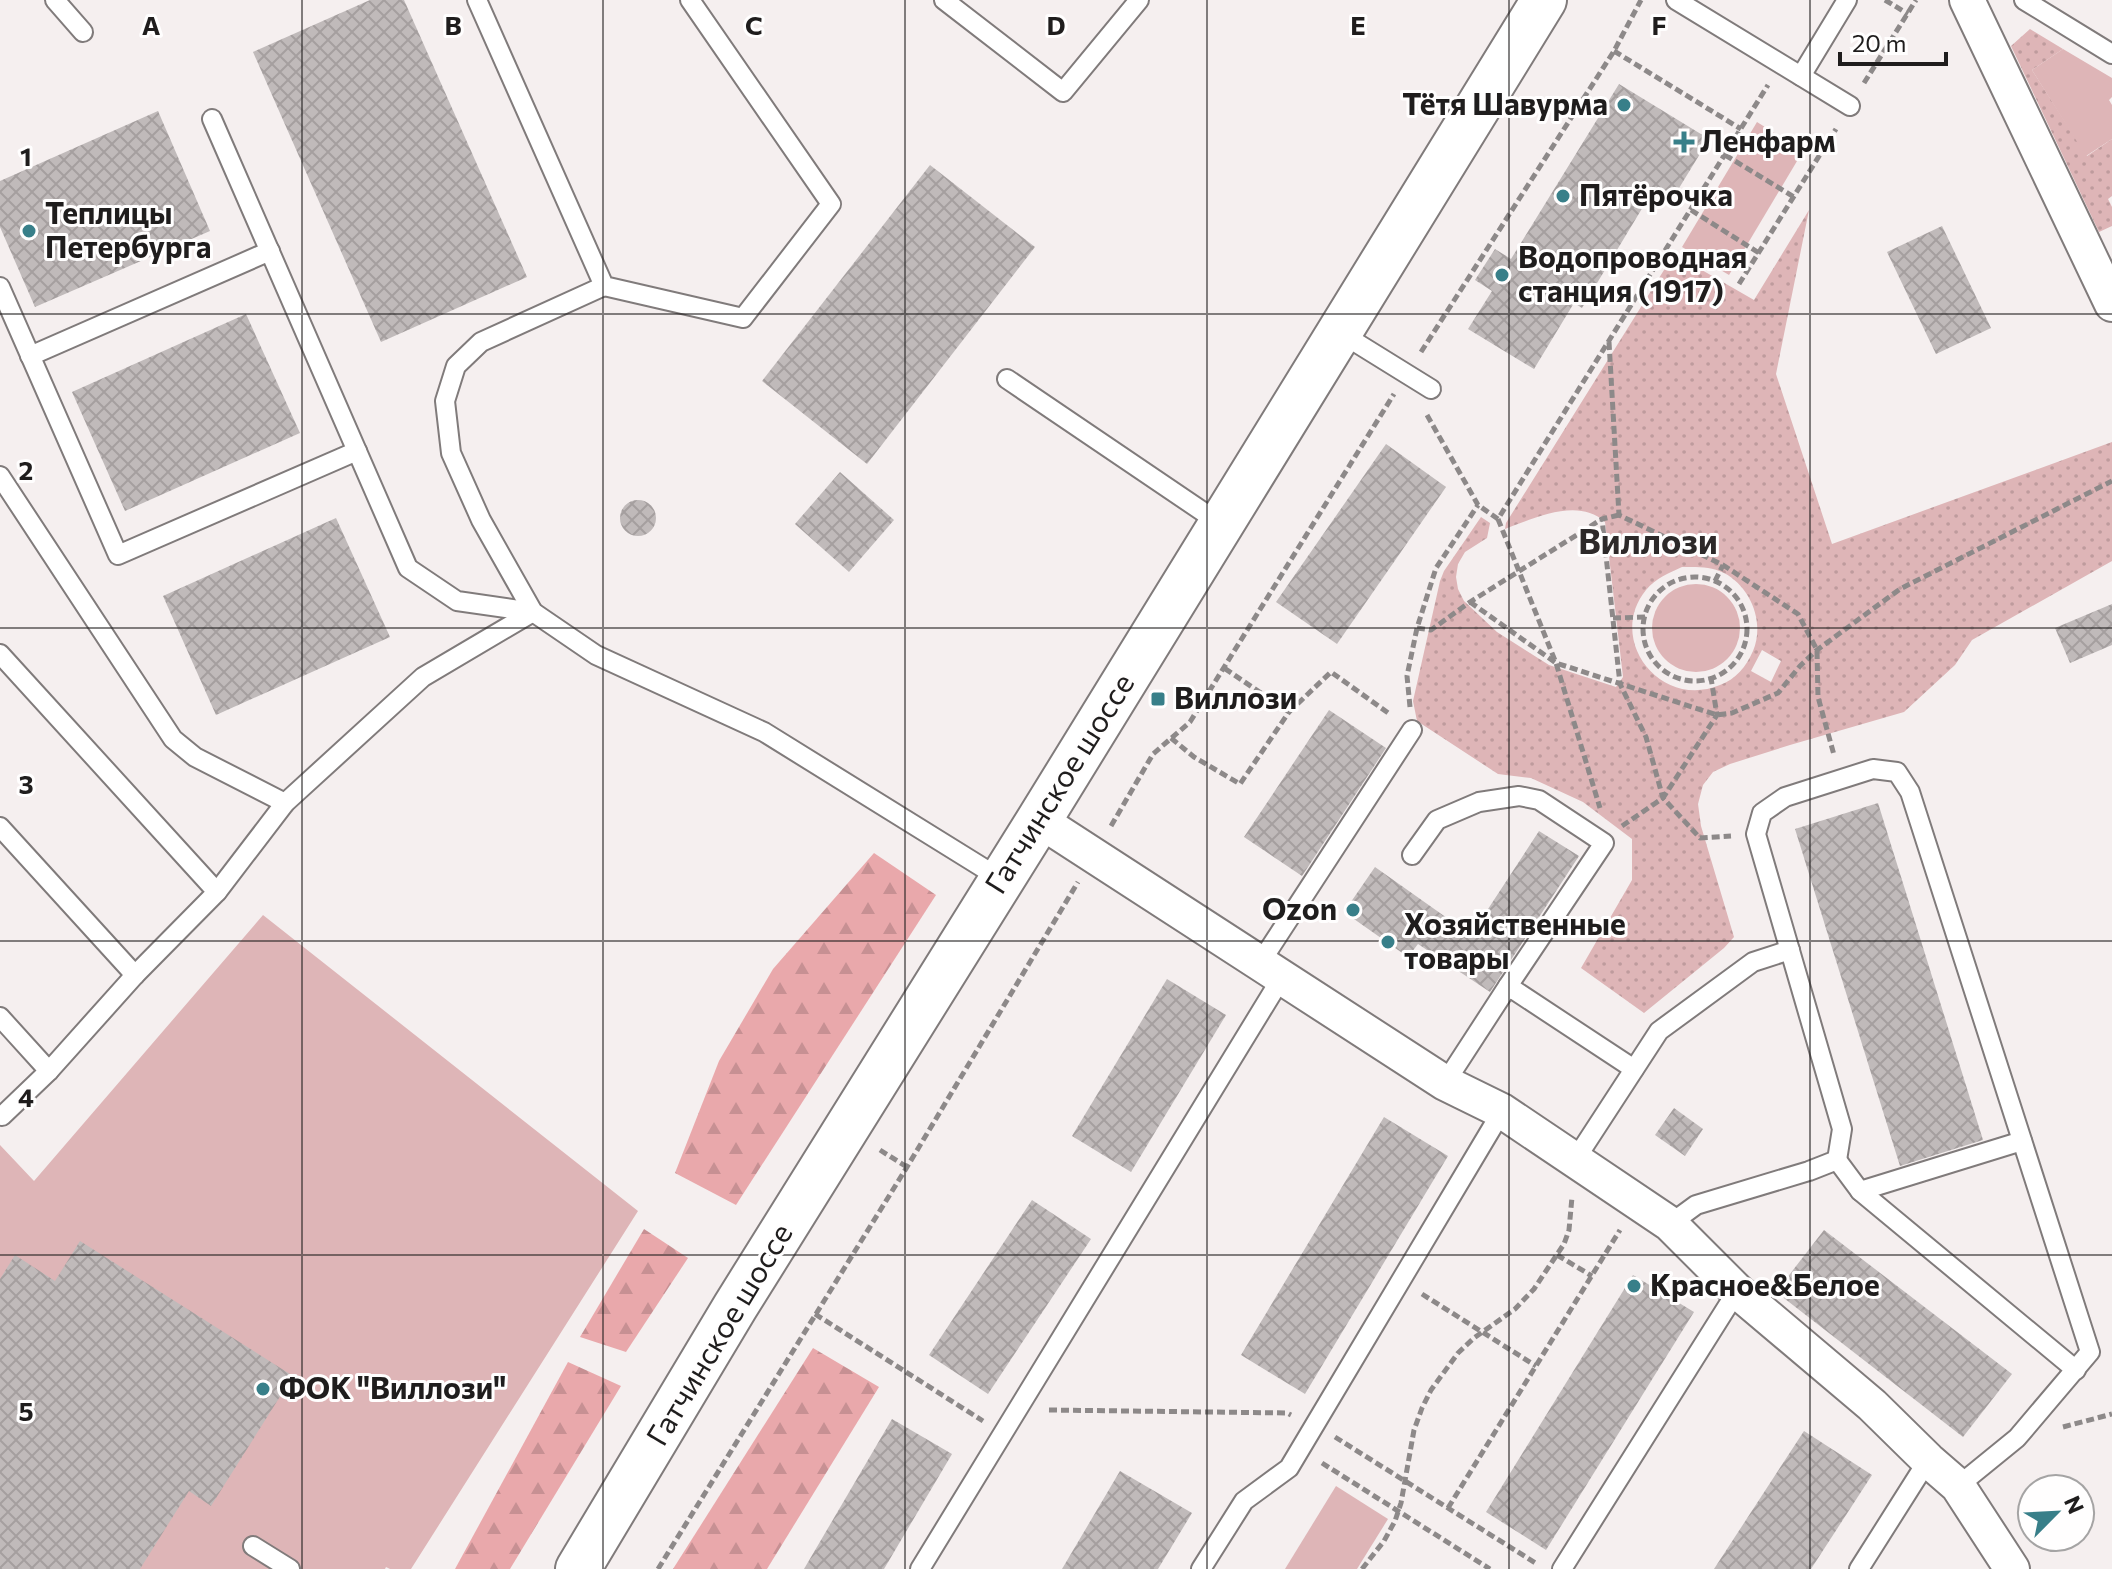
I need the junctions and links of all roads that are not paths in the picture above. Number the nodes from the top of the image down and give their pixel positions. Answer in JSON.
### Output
{"nodes":[{"id":1,"x":55,"y":0,"type":"edge"},
{"id":2,"x":477,"y":0,"type":"edge"},
{"id":3,"x":690,"y":0,"type":"edge"},
{"id":4,"x":944,"y":0,"type":"edge"},
{"id":5,"x":1139,"y":0,"type":"edge"},
{"id":6,"x":1544,"y":0,"type":"edge"},
{"id":7,"x":1676,"y":0,"type":"edge"},
{"id":8,"x":1847,"y":0,"type":"edge"},
{"id":9,"x":2024,"y":0,"type":"edge"},
{"id":10,"x":1969,"y":1,"type":"edge"},
{"id":11,"x":83,"y":32,"type":"dead end"},
{"id":12,"x":2112,"y":54,"type":"edge"},
{"id":13,"x":1801,"y":76,"type":"junction"},
{"id":14,"x":1850,"y":106,"type":"road end"},
{"id":15,"x":212,"y":119,"type":"dead end"},
{"id":16,"x":270,"y":251,"type":"junction"},
{"id":17,"x":2102,"y":256,"type":"edge"},
{"id":18,"x":604,"y":286,"type":"junction"},
{"id":19,"x":0,"y":287,"type":"edge"},
{"id":20,"x":2112,"y":304,"type":"edge"},
{"id":21,"x":1339,"y":332,"type":"junction"},
{"id":22,"x":30,"y":356,"type":"junction"},
{"id":23,"x":1007,"y":379,"type":"dead end"},
{"id":24,"x":1426,"y":397,"type":"road end"},
{"id":25,"x":357,"y":451,"type":"junction"},
{"id":26,"x":0,"y":476,"type":"edge"},
{"id":27,"x":1221,"y":524,"type":"junction"},
{"id":28,"x":533,"y":612,"type":"junction"},
{"id":29,"x":0,"y":654,"type":"edge"},
{"id":30,"x":1412,"y":730,"type":"road end"},
{"id":31,"x":285,"y":803,"type":"junction"},
{"id":32,"x":1039,"y":820,"type":"junction"},
{"id":33,"x":0,"y":827,"type":"edge"},
{"id":34,"x":1412,"y":855,"type":"dead end"},
{"id":35,"x":1001,"y":879,"type":"junction"},
{"id":36,"x":217,"y":892,"type":"junction"},
{"id":37,"x":1790,"y":950,"type":"junction"},
{"id":38,"x":1271,"y":970,"type":"junction"},
{"id":39,"x":135,"y":975,"type":"junction"},
{"id":40,"x":1508,"y":986,"type":"junction"},
{"id":41,"x":0,"y":1017,"type":"edge"},
{"id":42,"x":1634,"y":1069,"type":"junction"},
{"id":43,"x":49,"y":1071,"type":"junction"},
{"id":44,"x":1445,"y":1083,"type":"junction"},
{"id":45,"x":1502,"y":1111,"type":"junction"},
{"id":46,"x":2,"y":1116,"type":"edge"},
{"id":47,"x":2022,"y":1141,"type":"junction"},
{"id":48,"x":1575,"y":1160,"type":"junction"},
{"id":49,"x":1837,"y":1160,"type":"junction"},
{"id":50,"x":1860,"y":1191,"type":"junction"},
{"id":51,"x":1670,"y":1224,"type":"junction"},
{"id":52,"x":1737,"y":1291,"type":"junction"},
{"id":53,"x":2076,"y":1370,"type":"junction"},
{"id":54,"x":1928,"y":1460,"type":"junction"},
{"id":55,"x":1958,"y":1486,"type":"junction"},
{"id":56,"x":253,"y":1546,"type":"dead end"},
{"id":57,"x":290,"y":1569,"type":"edge"},
{"id":58,"x":578,"y":1569,"type":"edge"},
{"id":59,"x":920,"y":1569,"type":"edge"},
{"id":60,"x":1201,"y":1569,"type":"edge"},
{"id":61,"x":1562,"y":1569,"type":"edge"},
{"id":62,"x":1859,"y":1569,"type":"edge"},
{"id":63,"x":2012,"y":1569,"type":"edge"}],
"edges":[{"from":1,"to":11,"type":"lane"},
{"from":2,"to":18,"type":"lane"},
{"from":3,"to":18,"type":"lane"},
{"from":4,"to":5,"type":"lane"},
{"from":6,"to":21,"type":"main road","name":"Гатчинское шоссе"},
{"from":7,"to":13,"type":"lane"},
{"from":8,"to":13,"type":"lane"},
{"from":9,"to":12,"type":"lane"},
{"from":10,"to":17,"type":"street"},
{"from":13,"to":14,"type":"lane"},
{"from":15,"to":16,"type":"lane"},
{"from":16,"to":22,"type":"lane"},
{"from":16,"to":25,"type":"lane"},
{"from":17,"to":20,"type":"street"},
{"from":18,"to":28,"type":"lane"},
{"from":19,"to":22,"type":"lane"},
{"from":21,"to":24,"type":"lane"},
{"from":21,"to":27,"type":"main road","name":"Гатчинское шоссе"},
{"from":22,"to":25,"type":"lane"},
{"from":23,"to":27,"type":"lane"},
{"from":25,"to":28,"type":"lane"},
{"from":26,"to":31,"type":"lane"},
{"from":27,"to":32,"type":"main road","name":"Гатчинское шоссе"},
{"from":28,"to":31,"type":"lane"},
{"from":28,"to":35,"type":"lane"},
{"from":29,"to":36,"type":"lane"},
{"from":30,"to":38,"type":"lane"},
{"from":31,"to":36,"type":"lane"},
{"from":32,"to":35,"type":"main road","name":"Гатчинское шоссе"},
{"from":32,"to":38,"type":"street"},
{"from":33,"to":39,"type":"lane"},
{"from":34,"to":40,"type":"lane"},
{"from":35,"to":58,"type":"main road","name":"Гатчинское шоссе"},
{"from":36,"to":39,"type":"lane"},
{"from":37,"to":42,"type":"lane"},
{"from":37,"to":47,"type":"lane"},
{"from":37,"to":49,"type":"lane"},
{"from":38,"to":44,"type":"street"},
{"from":38,"to":59,"type":"lane"},
{"from":39,"to":43,"type":"lane"},
{"from":40,"to":42,"type":"lane"},
{"from":40,"to":44,"type":"lane"},
{"from":41,"to":43,"type":"lane"},
{"from":42,"to":48,"type":"lane"},
{"from":43,"to":46,"type":"lane"},
{"from":44,"to":45,"type":"street"},
{"from":45,"to":48,"type":"street"},
{"from":45,"to":60,"type":"lane"},
{"from":47,"to":50,"type":"lane"},
{"from":47,"to":53,"type":"lane"},
{"from":48,"to":51,"type":"street"},
{"from":49,"to":50,"type":"lane"},
{"from":49,"to":51,"type":"lane"},
{"from":50,"to":53,"type":"lane"},
{"from":51,"to":52,"type":"street"},
{"from":52,"to":54,"type":"street"},
{"from":52,"to":61,"type":"lane"},
{"from":53,"to":55,"type":"lane"},
{"from":54,"to":55,"type":"street"},
{"from":54,"to":62,"type":"lane"},
{"from":55,"to":63,"type":"street"},
{"from":56,"to":57,"type":"lane"}]}
